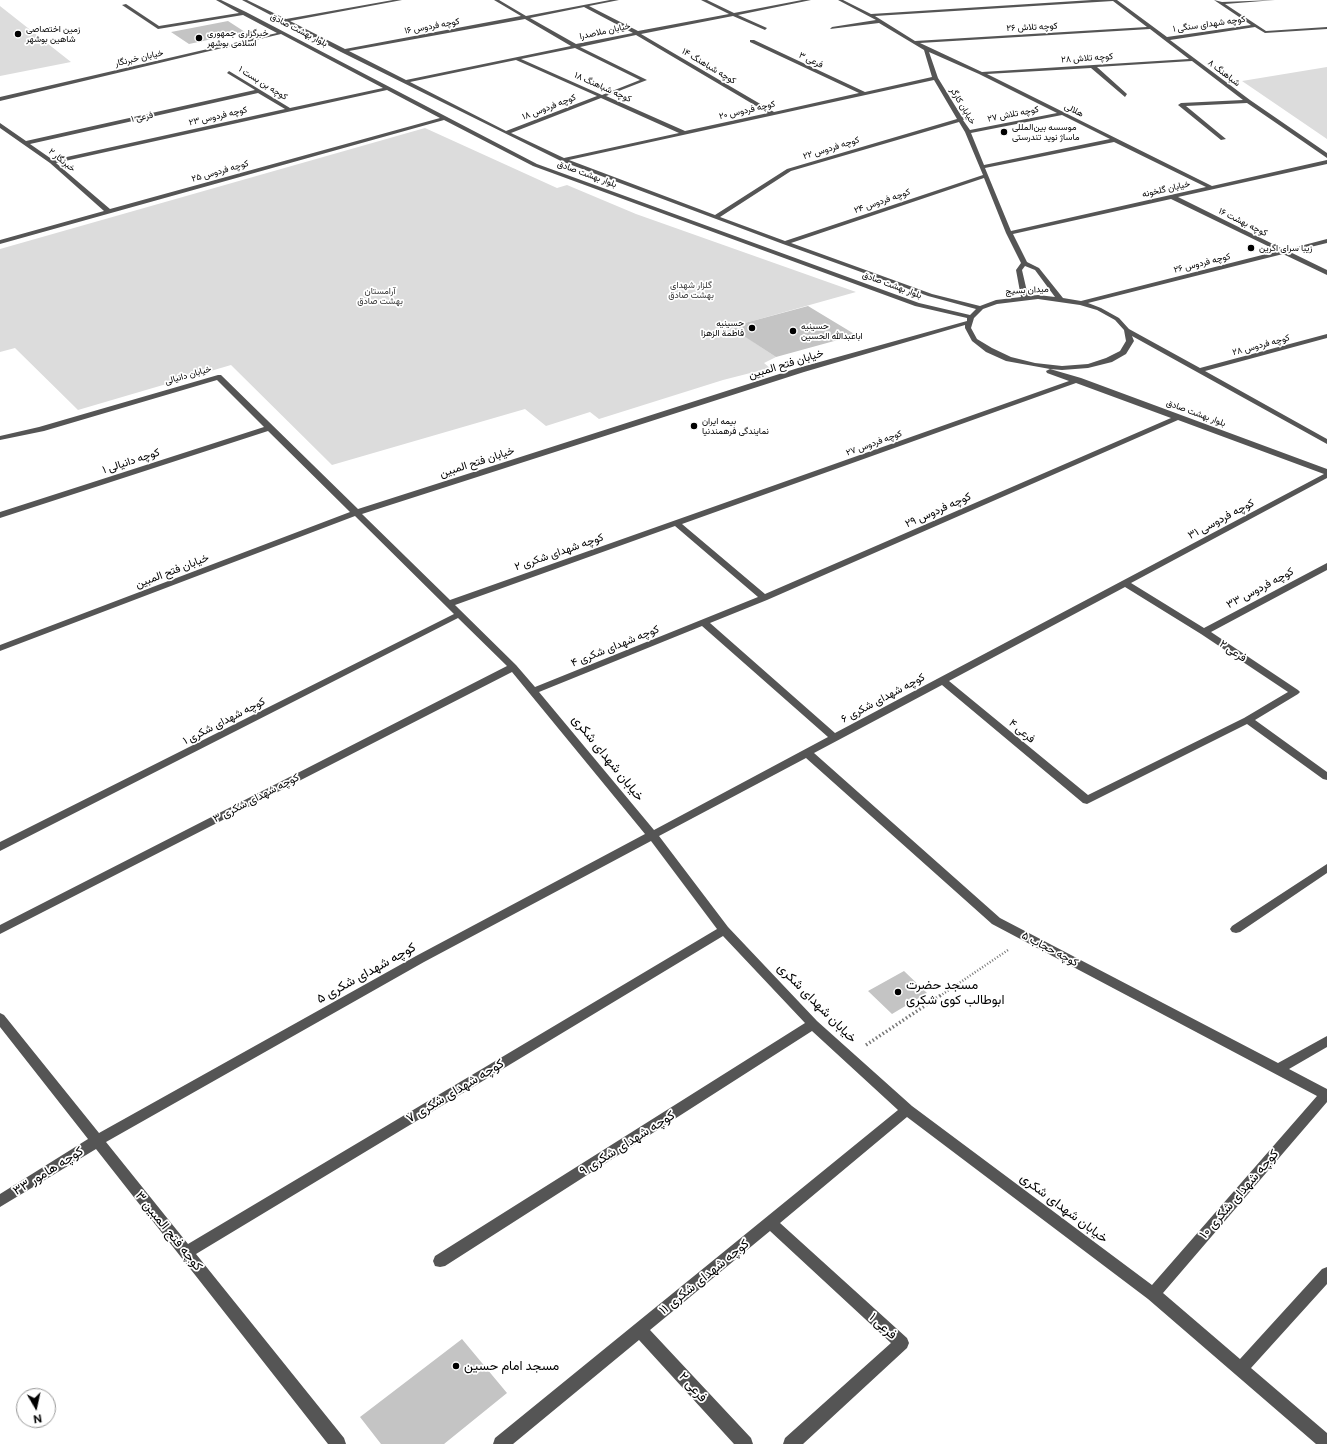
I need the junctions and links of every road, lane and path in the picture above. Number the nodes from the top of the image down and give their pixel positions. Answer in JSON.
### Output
{"nodes":[{"id":1,"x":218,"y":0,"type":"edge"},
{"id":2,"x":244,"y":0,"type":"edge"},
{"id":3,"x":400,"y":0,"type":"edge"},
{"id":4,"x":496,"y":0,"type":"edge"},
{"id":5,"x":617,"y":0,"type":"edge"},
{"id":6,"x":703,"y":0,"type":"edge"},
{"id":7,"x":809,"y":0,"type":"edge"},
{"id":8,"x":840,"y":0,"type":"edge"},
{"id":9,"x":1019,"y":0,"type":"edge"},
{"id":10,"x":1114,"y":0,"type":"edge"},
{"id":11,"x":1273,"y":0,"type":"edge"},
{"id":12,"x":1218,"y":2,"type":"edge"},
{"id":13,"x":124,"y":5,"type":"dead end"},
{"id":14,"x":1028,"y":5,"type":"junction"},
{"id":15,"x":585,"y":6,"type":"junction"},
{"id":16,"x":244,"y":13,"type":"junction"},
{"id":17,"x":732,"y":14,"type":"junction"},
{"id":18,"x":870,"y":14,"type":"junction"},
{"id":19,"x":524,"y":17,"type":"junction"},
{"id":20,"x":284,"y":21,"type":"junction"},
{"id":21,"x":881,"y":21,"type":"junction"},
{"id":22,"x":1255,"y":26,"type":"junction"},
{"id":23,"x":832,"y":28,"type":"dead end"},
{"id":24,"x":1150,"y":28,"type":"junction"},
{"id":25,"x":1327,"y":28,"type":"edge"},
{"id":26,"x":765,"y":29,"type":"dead end"},
{"id":27,"x":282,"y":33,"type":"junction"},
{"id":28,"x":637,"y":33,"type":"junction"},
{"id":29,"x":1165,"y":39,"type":"junction"},
{"id":30,"x":752,"y":41,"type":"dead end"},
{"id":31,"x":915,"y":42,"type":"junction"},
{"id":32,"x":575,"y":46,"type":"junction"},
{"id":33,"x":926,"y":49,"type":"junction"},
{"id":34,"x":343,"y":51,"type":"junction"},
{"id":35,"x":515,"y":58,"type":"junction"},
{"id":36,"x":1193,"y":60,"type":"junction"},
{"id":37,"x":1092,"y":66,"type":"junction"},
{"id":38,"x":229,"y":72,"type":"dead end"},
{"id":39,"x":981,"y":73,"type":"junction"},
{"id":40,"x":935,"y":78,"type":"junction"},
{"id":41,"x":405,"y":82,"type":"junction"},
{"id":42,"x":388,"y":88,"type":"junction"},
{"id":43,"x":259,"y":91,"type":"junction"},
{"id":44,"x":863,"y":93,"type":"junction"},
{"id":45,"x":1126,"y":95,"type":"dead end"},
{"id":46,"x":602,"y":96,"type":"junction"},
{"id":47,"x":0,"y":99,"type":"edge"},
{"id":48,"x":1248,"y":101,"type":"junction"},
{"id":49,"x":288,"y":109,"type":"junction"},
{"id":50,"x":772,"y":113,"type":"junction"},
{"id":51,"x":1061,"y":114,"type":"junction"},
{"id":52,"x":444,"y":118,"type":"junction"},
{"id":53,"x":962,"y":119,"type":"junction"},
{"id":54,"x":0,"y":125,"type":"edge"},
{"id":55,"x":968,"y":132,"type":"junction"},
{"id":56,"x":684,"y":133,"type":"junction"},
{"id":57,"x":506,"y":134,"type":"junction"},
{"id":58,"x":1114,"y":140,"type":"junction"},
{"id":59,"x":1223,"y":140,"type":"dead end"},
{"id":60,"x":25,"y":143,"type":"junction"},
{"id":61,"x":1327,"y":156,"type":"edge"},
{"id":62,"x":563,"y":160,"type":"junction"},
{"id":63,"x":52,"y":162,"type":"junction"},
{"id":64,"x":1327,"y":162,"type":"edge"},
{"id":65,"x":981,"y":167,"type":"junction"},
{"id":66,"x":985,"y":176,"type":"junction"},
{"id":67,"x":1212,"y":188,"type":"junction"},
{"id":68,"x":1173,"y":197,"type":"junction"},
{"id":69,"x":109,"y":212,"type":"junction"},
{"id":70,"x":716,"y":217,"type":"junction"},
{"id":71,"x":1009,"y":233,"type":"junction"},
{"id":72,"x":1327,"y":241,"type":"edge"},
{"id":73,"x":0,"y":242,"type":"edge"},
{"id":74,"x":785,"y":243,"type":"junction"},
{"id":75,"x":1283,"y":251,"type":"junction"},
{"id":76,"x":1024,"y":263,"type":"junction"},
{"id":77,"x":1327,"y":273,"type":"edge"},
{"id":78,"x":1025,"y":298,"type":"junction"},
{"id":79,"x":1060,"y":299,"type":"junction"},
{"id":80,"x":1081,"y":303,"type":"junction"},
{"id":81,"x":981,"y":308,"type":"junction"},
{"id":82,"x":970,"y":319,"type":"junction"},
{"id":83,"x":1127,"y":330,"type":"junction"},
{"id":84,"x":1327,"y":336,"type":"edge"},
{"id":85,"x":1035,"y":365,"type":"junction"},
{"id":86,"x":1200,"y":370,"type":"junction"},
{"id":87,"x":1078,"y":380,"type":"junction"},
{"id":88,"x":1179,"y":417,"type":"junction"},
{"id":89,"x":268,"y":428,"type":"junction"},
{"id":90,"x":0,"y":438,"type":"edge"},
{"id":91,"x":1326,"y":440,"type":"edge"},
{"id":92,"x":1327,"y":473,"type":"edge"},
{"id":93,"x":355,"y":513,"type":"junction"},
{"id":94,"x":0,"y":515,"type":"edge"},
{"id":95,"x":677,"y":524,"type":"junction"},
{"id":96,"x":1327,"y":566,"type":"edge"},
{"id":97,"x":1125,"y":583,"type":"junction"},
{"id":98,"x":764,"y":598,"type":"junction"},
{"id":99,"x":449,"y":604,"type":"junction"},
{"id":100,"x":458,"y":615,"type":"junction"},
{"id":101,"x":704,"y":623,"type":"junction"},
{"id":102,"x":1204,"y":632,"type":"junction"},
{"id":103,"x":0,"y":648,"type":"edge"},
{"id":104,"x":513,"y":667,"type":"junction"},
{"id":105,"x":942,"y":680,"type":"junction"},
{"id":106,"x":534,"y":691,"type":"junction"},
{"id":107,"x":1248,"y":720,"type":"junction"},
{"id":108,"x":835,"y":738,"type":"junction"},
{"id":109,"x":806,"y":753,"type":"junction"},
{"id":110,"x":1327,"y":777,"type":"edge"},
{"id":111,"x":652,"y":835,"type":"junction"},
{"id":112,"x":0,"y":847,"type":"edge"},
{"id":113,"x":1327,"y":868,"type":"edge"},
{"id":114,"x":1236,"y":929,"type":"dead end"},
{"id":115,"x":0,"y":930,"type":"edge"},
{"id":116,"x":724,"y":930,"type":"junction"},
{"id":117,"x":1028,"y":937,"type":"junction"},
{"id":118,"x":0,"y":1018,"type":"edge"},
{"id":119,"x":813,"y":1024,"type":"junction"},
{"id":120,"x":1327,"y":1041,"type":"edge"},
{"id":121,"x":849,"y":1056,"type":"junction"},
{"id":122,"x":1279,"y":1068,"type":"junction"},
{"id":123,"x":1326,"y":1095,"type":"edge"},
{"id":124,"x":907,"y":1110,"type":"junction"},
{"id":125,"x":97,"y":1141,"type":"junction"},
{"id":126,"x":0,"y":1201,"type":"edge"},
{"id":127,"x":770,"y":1223,"type":"junction"},
{"id":128,"x":187,"y":1252,"type":"junction"},
{"id":129,"x":440,"y":1261,"type":"dead end"},
{"id":130,"x":1327,"y":1274,"type":"edge"},
{"id":131,"x":1153,"y":1294,"type":"junction"},
{"id":132,"x":640,"y":1330,"type":"junction"},
{"id":133,"x":1241,"y":1368,"type":"junction"},
{"id":134,"x":1327,"y":1443,"type":"edge"},
{"id":135,"x":338,"y":1444,"type":"edge"},
{"id":136,"x":501,"y":1444,"type":"edge"},
{"id":137,"x":745,"y":1444,"type":"edge"},
{"id":138,"x":791,"y":1444,"type":"edge"}],
"edges":[{"from":1,"to":16,"type":"street","name":"بلوار بهشت صادق"},
{"from":2,"to":20,"type":"street","name":"بلوار بهشت صادق"},
{"from":3,"to":20,"type":"street"},
{"from":4,"to":19,"type":"street"},
{"from":5,"to":15,"type":"street","name":"کوچه فردوس ۱۶"},
{"from":6,"to":17,"type":"street"},
{"from":7,"to":17,"type":"street","name":"خیابان ملاصدرا"},
{"from":8,"to":18,"type":"street"},
{"from":9,"to":14,"type":"street"},
{"from":10,"to":14,"type":"street"},
{"from":10,"to":24,"type":"street","name":"شباهنگ ۸"},
{"from":11,"to":12,"type":"street"},
{"from":12,"to":22,"type":"street","name":"کوچه شهدای سنگی ۱"},
{"from":13,"to":16,"type":"street"},
{"from":14,"to":18,"type":"street"},
{"from":15,"to":19,"type":"street","name":"کوچه فردوس ۱۶"},
{"from":15,"to":28,"type":"street","name":"کوچه شباهنگ ۱۴"},
{"from":16,"to":27,"type":"street","name":"بلوار بهشت صادق"},
{"from":17,"to":26,"type":"street"},
{"from":17,"to":28,"type":"street","name":"خیابان ملاصدرا"},
{"from":18,"to":21,"type":"street"},
{"from":19,"to":32,"type":"street"},
{"from":19,"to":34,"type":"street","name":"کوچه فردوس ۱۶"},
{"from":20,"to":34,"type":"street","name":"بلوار بهشت صادق"},
{"from":21,"to":23,"type":"street"},
{"from":21,"to":31,"type":"street"},
{"from":22,"to":25,"type":"street","name":"کوچه شهدای سنگی ۱"},
{"from":22,"to":29,"type":"street","name":"کوچه شهدای سنگی ۱"},
{"from":24,"to":29,"type":"street","name":"شباهنگ ۸"},
{"from":24,"to":31,"type":"street","name":"کوچه تلاش ۲۶"},
{"from":27,"to":42,"type":"street","name":"بلوار بهشت صادق"},
{"from":27,"to":47,"type":"street","name":"خیابان خبرنگار"},
{"from":28,"to":32,"type":"street","name":"خیابان ملاصدرا"},
{"from":28,"to":50,"type":"street","name":"کوچه شباهنگ ۱۴"},
{"from":29,"to":36,"type":"street","name":"شباهنگ ۸"},
{"from":30,"to":44,"type":"street","name":"فرعی ۳"},
{"from":31,"to":33,"type":"street"},
{"from":32,"to":35,"type":"street","name":"خیابان ملاصدرا"},
{"from":32,"to":46,"type":"street","name":"کوچه فردوس ۱۸"},
{"from":33,"to":39,"type":"street","name":"هلالی"},
{"from":33,"to":40,"type":"street","name":"خیابان کارگر"},
{"from":34,"to":41,"type":"street","name":"بلوار بهشت صادق"},
{"from":35,"to":41,"type":"street","name":"خیابان ملاصدرا"},
{"from":35,"to":46,"type":"street","name":"کوچه شباهنگ ۱۸"},
{"from":36,"to":37,"type":"street","name":"کوچه تلاش ۲۸"},
{"from":36,"to":48,"type":"street","name":"شباهنگ ۸"},
{"from":37,"to":39,"type":"street","name":"کوچه تلاش ۲۸"},
{"from":37,"to":45,"type":"street"},
{"from":38,"to":43,"type":"street","name":"کوچه بن بست ۱"},
{"from":39,"to":51,"type":"street","name":"هلالی"},
{"from":40,"to":44,"type":"street","name":"کوچه فردوس ۲۰"},
{"from":40,"to":53,"type":"street","name":"خیابان کارگر"},
{"from":41,"to":57,"type":"street","name":"بلوار بهشت صادق"},
{"from":42,"to":49,"type":"street","name":"کوچه فردوس ۲۳"},
{"from":42,"to":52,"type":"street","name":"بلوار بهشت صادق"},
{"from":43,"to":49,"type":"street","name":"کوچه بن بست ۱"},
{"from":43,"to":60,"type":"street","name":"فرعی ۱"},
{"from":44,"to":50,"type":"street","name":"کوچه فردوس ۲۰"},
{"from":46,"to":56,"type":"street","name":"کوچه شباهنگ ۱۸"},
{"from":46,"to":57,"type":"street","name":"کوچه فردوس ۱۸"},
{"from":48,"to":59,"type":"street"},
{"from":48,"to":61,"type":"street","name":"شباهنگ ۸"},
{"from":49,"to":63,"type":"street","name":"کوچه فردوس ۲۳"},
{"from":50,"to":56,"type":"street","name":"کوچه فردوس ۲۰"},
{"from":51,"to":55,"type":"street","name":"کوچه تلاش ۲۷"},
{"from":51,"to":58,"type":"street","name":"هلالی"},
{"from":52,"to":69,"type":"street","name":"کوچه فردوس ۲۵"},
{"from":52,"to":82,"type":"street","name":"بلوار بهشت صادق"},
{"from":53,"to":55,"type":"street","name":"خیابان کارگر"},
{"from":53,"to":70,"type":"street","name":"کوچه فردوس ۲۲"},
{"from":54,"to":60,"type":"street","name":"خبرنگار ۲"},
{"from":55,"to":65,"type":"street","name":"خیابان کارگر"},
{"from":56,"to":62,"type":"street","name":"کوچه فردوس ۲۰"},
{"from":57,"to":62,"type":"street","name":"بلوار بهشت صادق"},
{"from":58,"to":65,"type":"street"},
{"from":58,"to":67,"type":"street","name":"هلالی"},
{"from":60,"to":63,"type":"street","name":"خبرنگار ۲"},
{"from":62,"to":70,"type":"street","name":"بلوار بهشت صادق"},
{"from":63,"to":69,"type":"street","name":"خبرنگار ۲"},
{"from":64,"to":67,"type":"street","name":"خیابان گلخونه"},
{"from":65,"to":66,"type":"street","name":"خیابان کارگر"},
{"from":66,"to":71,"type":"street","name":"خیابان کارگر"},
{"from":66,"to":74,"type":"street","name":"کوچه فردوس ۲۴"},
{"from":67,"to":68,"type":"street","name":"خیابان گلخونه"},
{"from":68,"to":71,"type":"street","name":"خیابان گلخونه"},
{"from":68,"to":75,"type":"street","name":"کوچه بهشت ۱۶"},
{"from":69,"to":73,"type":"street","name":"کوچه فردوس ۲۵"},
{"from":70,"to":74,"type":"street","name":"بلوار بهشت صادق"},
{"from":71,"to":76,"type":"street","name":"خیابان کارگر"},
{"from":72,"to":75,"type":"street","name":"کوچه فردوس ۲۶"},
{"from":74,"to":81,"type":"street","name":"بلوار بهشت صادق"},
{"from":75,"to":77,"type":"street","name":"کوچه بهشت ۱۶"},
{"from":75,"to":80,"type":"street","name":"کوچه فردوس ۲۶"},
{"from":76,"to":78,"type":"street"},
{"from":76,"to":79,"type":"street"},
{"from":78,"to":79,"type":"street","name":"میدان بسیج"},
{"from":78,"to":81,"type":"street","name":"میدان بسیج"},
{"from":79,"to":80,"type":"street","name":"میدان بسیج"},
{"from":80,"to":83,"type":"street","name":"میدان بسیج"},
{"from":81,"to":82,"type":"street","name":"میدان بسیج"},
{"from":82,"to":85,"type":"street"},
{"from":82,"to":93,"type":"street","name":"خیابان فتح المبین"},
{"from":83,"to":85,"type":"street"},
{"from":83,"to":86,"type":"street"},
{"from":84,"to":86,"type":"street","name":"کوچه فردوس ۲۸"},
{"from":85,"to":87,"type":"street","name":"بلوار بهشت صادق"},
{"from":86,"to":91,"type":"street"},
{"from":87,"to":88,"type":"street","name":"بلوار بهشت صادق"},
{"from":87,"to":95,"type":"street","name":"کوچه فردوس ۲۷"},
{"from":88,"to":92,"type":"street","name":"بلوار بهشت صادق"},
{"from":88,"to":98,"type":"street","name":"کوچه فردوس ۲۹"},
{"from":89,"to":90,"type":"street","name":"خیابان دانیالی"},
{"from":89,"to":93,"type":"street","name":"خیابان دانیالی"},
{"from":89,"to":94,"type":"street","name":"کوچه دانیالی ۱"},
{"from":92,"to":97,"type":"street","name":"کوچه فردوسی ۳۱"},
{"from":93,"to":99,"type":"street","name":"خیابان شهدای شکری"},
{"from":93,"to":103,"type":"street","name":"خیابان فتح المبین"},
{"from":95,"to":98,"type":"street"},
{"from":95,"to":99,"type":"street","name":"کوچه شهدای شکری ۲"},
{"from":96,"to":102,"type":"street","name":"کوچه فردوس ۳۳"},
{"from":97,"to":102,"type":"street","name":"فرعی ۲"},
{"from":97,"to":105,"type":"street","name":"کوچه شهدای شکری ۶"},
{"from":98,"to":101,"type":"street","name":"کوچه فردوس ۲۹"},
{"from":99,"to":100,"type":"street","name":"خیابان شهدای شکری"},
{"from":100,"to":104,"type":"street","name":"خیابان شهدای شکری"},
{"from":100,"to":112,"type":"street","name":"کوچه شهدای شکری ۱"},
{"from":101,"to":106,"type":"street","name":"کوچه شهدای شکری ۴"},
{"from":101,"to":108,"type":"street"},
{"from":102,"to":107,"type":"street","name":"فرعی ۲"},
{"from":104,"to":106,"type":"street","name":"خیابان شهدای شکری"},
{"from":104,"to":115,"type":"street","name":"کوچه شهدای شکری ۳"},
{"from":105,"to":107,"type":"street","name":"فرعی ۴"},
{"from":105,"to":108,"type":"street","name":"کوچه شهدای شکری ۶"},
{"from":106,"to":111,"type":"street","name":"خیابان شهدای شکری"},
{"from":107,"to":110,"type":"street"},
{"from":108,"to":109,"type":"street","name":"کوچه شهدای شکری ۶"},
{"from":109,"to":111,"type":"street","name":"کوچه شهدای شکری ۶"},
{"from":109,"to":117,"type":"street","name":"کوچه حجاب ۵"},
{"from":111,"to":116,"type":"street","name":"خیابان شهدای شکری"},
{"from":111,"to":125,"type":"street","name":"کوچه شهدای شکری ۵"},
{"from":113,"to":114,"type":"street"},
{"from":116,"to":119,"type":"street","name":"خیابان شهدای شکری"},
{"from":116,"to":128,"type":"street","name":"کوچه شهدای شکری ۷"},
{"from":117,"to":121,"type":"path"},
{"from":117,"to":122,"type":"street","name":"کوچه حجاب ۵"},
{"from":118,"to":125,"type":"street","name":"کوچه فتح المبین ۳"},
{"from":119,"to":121,"type":"street","name":"خیابان شهدای شکری"},
{"from":119,"to":129,"type":"street","name":"کوچه شهدای شکری ۹"},
{"from":120,"to":122,"type":"street"},
{"from":121,"to":124,"type":"street","name":"خیابان شهدای شکری"},
{"from":122,"to":123,"type":"street","name":"کوچه حجاب ۵"},
{"from":123,"to":131,"type":"street","name":"کوچه شهدای شکری ۱۰"},
{"from":124,"to":127,"type":"street","name":"کوچه شهدای شکری ۱۱"},
{"from":124,"to":131,"type":"street","name":"خیابان شهدای شکری"},
{"from":125,"to":126,"type":"street","name":"کوچه هامور ۳۳"},
{"from":125,"to":128,"type":"street","name":"کوچه فتح المبین ۳"},
{"from":127,"to":132,"type":"street","name":"کوچه شهدای شکری ۱۱"},
{"from":127,"to":138,"type":"street","name":"فرعی ۱"},
{"from":128,"to":135,"type":"street","name":"کوچه فتح المبین ۳"},
{"from":130,"to":133,"type":"street"},
{"from":131,"to":133,"type":"street","name":"خیابان شهدای شکری"},
{"from":132,"to":136,"type":"street","name":"کوچه شهدای شکری ۱۱"},
{"from":132,"to":137,"type":"street","name":"فرعی ۲"},
{"from":133,"to":134,"type":"street","name":"خیابان شهدای شکری"}]}
